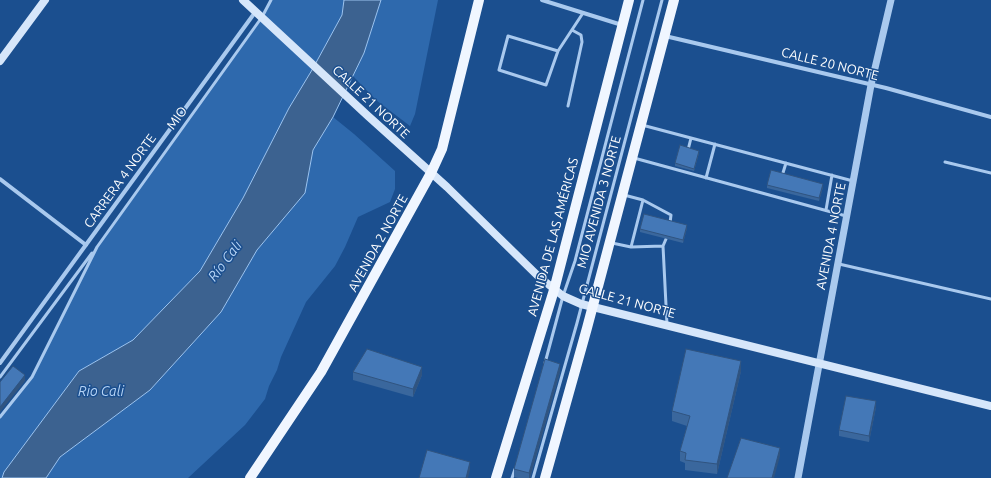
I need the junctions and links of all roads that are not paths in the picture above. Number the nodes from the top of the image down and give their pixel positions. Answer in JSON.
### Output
{"nodes":[{"id":1,"x":45,"y":0,"type":"edge"},
{"id":2,"x":244,"y":0,"type":"edge"},
{"id":3,"x":271,"y":0,"type":"edge"},
{"id":4,"x":479,"y":0,"type":"edge"},
{"id":5,"x":542,"y":0,"type":"edge"},
{"id":6,"x":629,"y":0,"type":"edge"},
{"id":7,"x":643,"y":0,"type":"edge"},
{"id":8,"x":662,"y":0,"type":"edge"},
{"id":9,"x":674,"y":0,"type":"edge"},
{"id":10,"x":891,"y":0,"type":"edge"},
{"id":11,"x":583,"y":13,"type":"junction"},
{"id":12,"x":259,"y":14,"type":"junction"},
{"id":13,"x":622,"y":25,"type":"junction"},
{"id":14,"x":572,"y":30,"type":"junction"},
{"id":15,"x":664,"y":36,"type":"junction"},
{"id":16,"x":558,"y":51,"type":"junction"},
{"id":17,"x":0,"y":60,"type":"edge"},
{"id":18,"x":871,"y":85,"type":"junction"},
{"id":19,"x":568,"y":106,"type":"dead end"},
{"id":20,"x":991,"y":117,"type":"edge"},
{"id":21,"x":640,"y":125,"type":"junction"},
{"id":22,"x":691,"y":138,"type":"junction"},
{"id":23,"x":715,"y":144,"type":"junction"},
{"id":24,"x":688,"y":150,"type":"edge"},
{"id":25,"x":632,"y":158,"type":"junction"},
{"id":26,"x":945,"y":162,"type":"dead end"},
{"id":27,"x":786,"y":163,"type":"junction"},
{"id":28,"x":431,"y":173,"type":"junction"},
{"id":29,"x":991,"y":174,"type":"edge"},
{"id":30,"x":832,"y":175,"type":"junction"},
{"id":31,"x":782,"y":176,"type":"edge"},
{"id":32,"x":706,"y":178,"type":"junction"},
{"id":33,"x":0,"y":179,"type":"edge"},
{"id":34,"x":853,"y":181,"type":"junction"},
{"id":35,"x":778,"y":191,"type":"edge"},
{"id":36,"x":622,"y":195,"type":"junction"},
{"id":37,"x":776,"y":197,"type":"junction"},
{"id":38,"x":643,"y":200,"type":"junction"},
{"id":39,"x":826,"y":210,"type":"junction"},
{"id":40,"x":847,"y":216,"type":"junction"},
{"id":41,"x":670,"y":223,"type":"edge"},
{"id":42,"x":666,"y":239,"type":"edge"},
{"id":43,"x":610,"y":243,"type":"junction"},
{"id":44,"x":86,"y":245,"type":"junction"},
{"id":45,"x":97,"y":246,"type":"junction"},
{"id":46,"x":663,"y":246,"type":"junction"},
{"id":47,"x":631,"y":247,"type":"junction"},
{"id":48,"x":838,"y":263,"type":"junction"},
{"id":49,"x":554,"y":290,"type":"junction"},
{"id":50,"x":563,"y":296,"type":"junction"},
{"id":51,"x":991,"y":299,"type":"edge"},
{"id":52,"x":581,"y":304,"type":"junction"},
{"id":53,"x":593,"y":306,"type":"junction"},
{"id":54,"x":667,"y":325,"type":"junction"},
{"id":55,"x":0,"y":363,"type":"edge"},
{"id":56,"x":820,"y":363,"type":"junction"},
{"id":57,"x":544,"y":367,"type":"edge"},
{"id":58,"x":0,"y":377,"type":"edge"},
{"id":59,"x":991,"y":406,"type":"edge"},
{"id":60,"x":0,"y":417,"type":"edge"},
{"id":61,"x":517,"y":463,"type":"edge"},
{"id":62,"x":250,"y":478,"type":"edge"},
{"id":63,"x":496,"y":478,"type":"edge"},
{"id":64,"x":512,"y":478,"type":"edge"},
{"id":65,"x":533,"y":478,"type":"edge"},
{"id":66,"x":545,"y":478,"type":"edge"},
{"id":67,"x":798,"y":478,"type":"edge"}],
"edges":[{"from":1,"to":17,"type":"main road"},
{"from":2,"to":12,"type":"main road","name":"CALLE 21 NORTE"},
{"from":3,"to":12,"type":"lane","name":"MIO"},
{"from":4,"to":28,"type":"main road","name":"AVENIDA 2 NORTE"},
{"from":5,"to":11,"type":"street"},
{"from":6,"to":13,"type":"main road","name":"AVENIDA DE LAS AMÉRICAS"},
{"from":7,"to":50,"type":"lane","name":"MIO AVENIDA 3 NORTE"},
{"from":8,"to":52,"type":"lane","name":"MIO AVENIDA 3 NORTE"},
{"from":9,"to":15,"type":"main road"},
{"from":10,"to":18,"type":"street","name":"AVENIDA 4 NORTE"},
{"from":11,"to":13,"type":"street"},
{"from":11,"to":14,"type":"lane"},
{"from":12,"to":28,"type":"main road","name":"CALLE 21 NORTE"},
{"from":12,"to":44,"type":"street","name":"CARRERA 4 NORTE"},
{"from":12,"to":45,"type":"lane","name":"MIO"},
{"from":13,"to":49,"type":"main road","name":"AVENIDA DE LAS AMÉRICAS"},
{"from":14,"to":16,"type":"lane"},
{"from":14,"to":19,"type":"lane"},
{"from":15,"to":18,"type":"street","name":"CALLE 20 NORTE"},
{"from":15,"to":21,"type":"main road"},
{"from":16,"to":16,"type":"lane"},
{"from":18,"to":20,"type":"street","name":"CALLE 20 NORTE"},
{"from":18,"to":34,"type":"street","name":"AVENIDA 4 NORTE"},
{"from":21,"to":22,"type":"lane"},
{"from":21,"to":25,"type":"main road"},
{"from":22,"to":23,"type":"lane"},
{"from":22,"to":24,"type":"lane"},
{"from":23,"to":27,"type":"lane"},
{"from":23,"to":32,"type":"lane"},
{"from":25,"to":32,"type":"lane"},
{"from":25,"to":36,"type":"main road"},
{"from":26,"to":29,"type":"lane"},
{"from":27,"to":30,"type":"lane"},
{"from":27,"to":31,"type":"lane"},
{"from":28,"to":49,"type":"main road","name":"CALLE 21 NORTE"},
{"from":28,"to":62,"type":"main road","name":"AVENIDA 2 NORTE"},
{"from":30,"to":34,"type":"lane"},
{"from":30,"to":39,"type":"lane"},
{"from":32,"to":37,"type":"lane"},
{"from":33,"to":44,"type":"street"},
{"from":34,"to":40,"type":"street","name":"AVENIDA 4 NORTE"},
{"from":35,"to":37,"type":"lane"},
{"from":36,"to":38,"type":"lane"},
{"from":36,"to":43,"type":"main road"},
{"from":37,"to":39,"type":"lane"},
{"from":38,"to":41,"type":"lane"},
{"from":38,"to":47,"type":"lane"},
{"from":39,"to":40,"type":"lane"},
{"from":40,"to":48,"type":"street","name":"AVENIDA 4 NORTE"},
{"from":42,"to":46,"type":"lane"},
{"from":43,"to":47,"type":"lane"},
{"from":43,"to":53,"type":"main road"},
{"from":44,"to":55,"type":"street","name":"CARRERA 4 NORTE"},
{"from":45,"to":58,"type":"lane","name":"MIO"},
{"from":45,"to":60,"type":"lane","name":"MIO"},
{"from":46,"to":47,"type":"lane"},
{"from":46,"to":54,"type":"lane"},
{"from":48,"to":51,"type":"lane"},
{"from":48,"to":56,"type":"street","name":"AVENIDA 4 NORTE"},
{"from":49,"to":50,"type":"main road","name":"CALLE 21 NORTE"},
{"from":49,"to":63,"type":"main road","name":"AVENIDA DE LAS AMÉRICAS"},
{"from":50,"to":52,"type":"main road","name":"CALLE 21 NORTE"},
{"from":50,"to":57,"type":"lane","name":"MIO AVENIDA 3 NORTE"},
{"from":52,"to":53,"type":"main road","name":"CALLE 21 NORTE"},
{"from":52,"to":65,"type":"lane","name":"MIO AVENIDA 3 NORTE"},
{"from":53,"to":54,"type":"main road","name":"CALLE 21 NORTE"},
{"from":53,"to":66,"type":"main road"},
{"from":54,"to":56,"type":"main road","name":"CALLE 21 NORTE"},
{"from":56,"to":59,"type":"main road","name":"CALLE 21 NORTE"},
{"from":56,"to":67,"type":"street","name":"AVENIDA 4 NORTE"},
{"from":61,"to":64,"type":"lane"}]}
